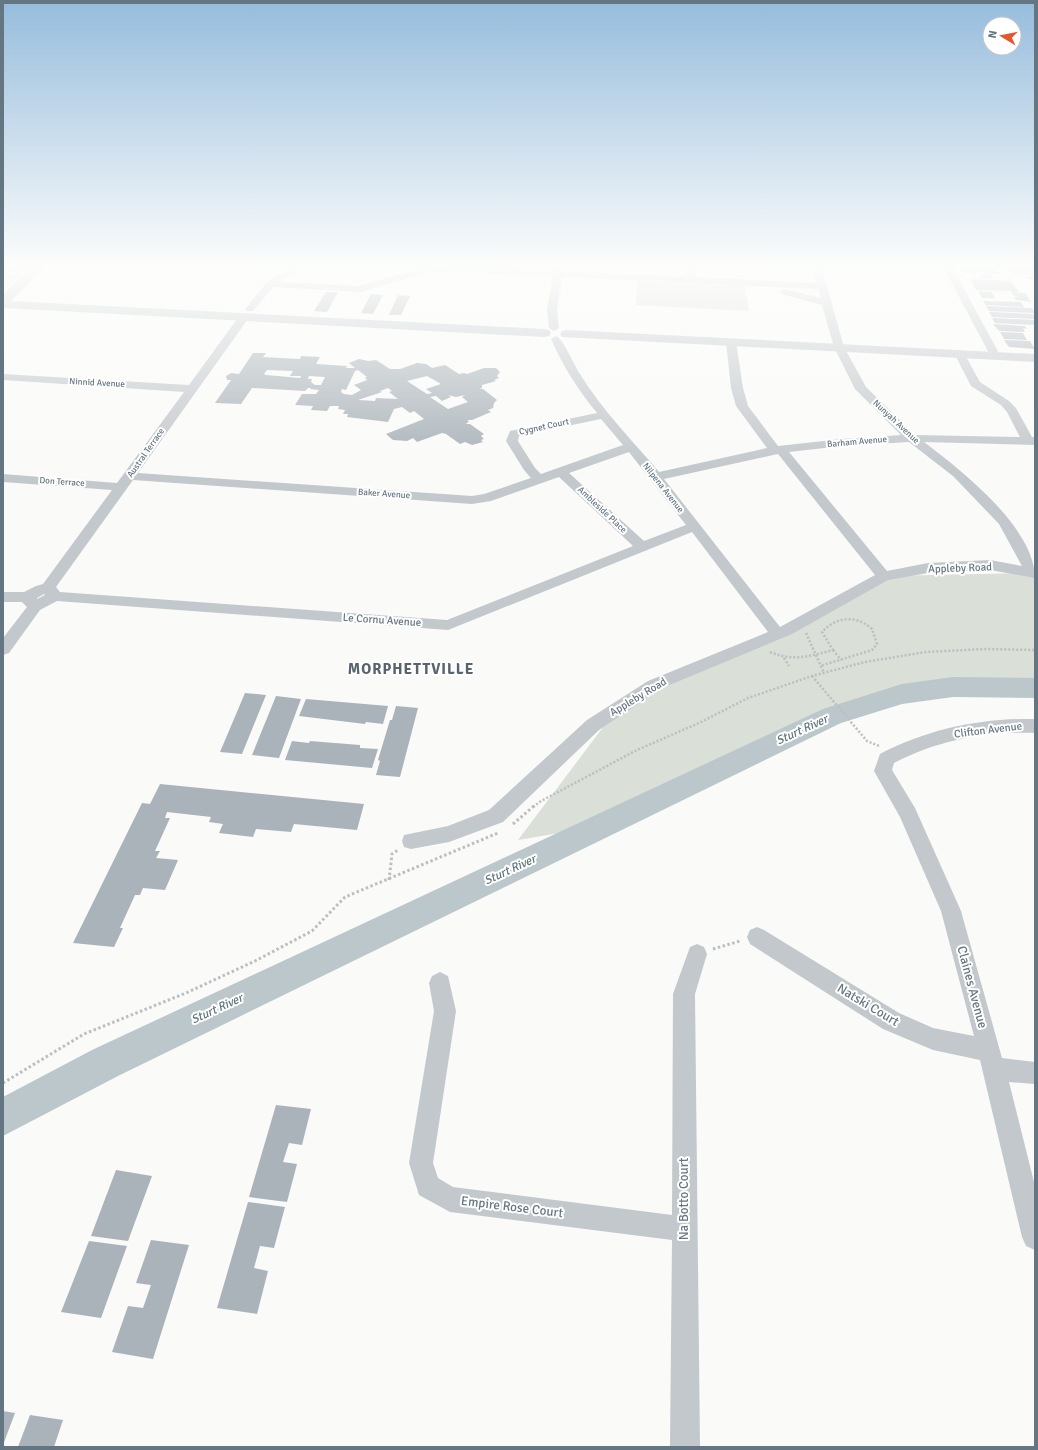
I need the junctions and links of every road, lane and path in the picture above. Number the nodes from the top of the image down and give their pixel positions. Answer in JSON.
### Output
{"nodes":[{"id":1,"x":233,"y":333,"type":"edge"},
{"id":2,"x":550,"y":333,"type":"edge"},
{"id":3,"x":555,"y":333,"type":"junction"},
{"id":4,"x":835,"y":333,"type":"edge"},
{"id":5,"x":983,"y":333,"type":"edge"},
{"id":6,"x":731,"y":342,"type":"junction"},
{"id":7,"x":839,"y":347,"type":"junction"},
{"id":8,"x":959,"y":353,"type":"junction"},
{"id":9,"x":995,"y":355,"type":"junction"},
{"id":10,"x":1035,"y":358,"type":"edge"},
{"id":11,"x":3,"y":377,"type":"edge"},
{"id":12,"x":191,"y":389,"type":"junction"},
{"id":13,"x":605,"y":415,"type":"junction"},
{"id":14,"x":911,"y":438,"type":"junction"},
{"id":15,"x":1031,"y":441,"type":"edge"},
{"id":16,"x":630,"y":447,"type":"junction"},
{"id":17,"x":778,"y":450,"type":"junction"},
{"id":18,"x":561,"y":472,"type":"junction"},
{"id":19,"x":129,"y":476,"type":"junction"},
{"id":20,"x":656,"y":477,"type":"junction"},
{"id":21,"x":3,"y":478,"type":"edge"},
{"id":22,"x":539,"y":480,"type":"junction"},
{"id":23,"x":121,"y":487,"type":"junction"},
{"id":24,"x":693,"y":527,"type":"junction"},
{"id":25,"x":643,"y":548,"type":"junction"},
{"id":26,"x":1034,"y":572,"type":"edge"},
{"id":27,"x":884,"y":576,"type":"junction"},
{"id":28,"x":50,"y":592,"type":"junction"},
{"id":29,"x":3,"y":597,"type":"edge"},
{"id":30,"x":32,"y":601,"type":"junction"},
{"id":31,"x":801,"y":622,"type":"junction"},
{"id":32,"x":777,"y":634,"type":"junction"},
{"id":33,"x":756,"y":643,"type":"junction"},
{"id":34,"x":3,"y":649,"type":"edge"},
{"id":35,"x":832,"y":650,"type":"junction"},
{"id":36,"x":1035,"y":650,"type":"edge"},
{"id":37,"x":815,"y":655,"type":"junction"},
{"id":38,"x":784,"y":658,"type":"junction"},
{"id":39,"x":841,"y":660,"type":"junction"},
{"id":40,"x":790,"y":666,"type":"dead end"},
{"id":41,"x":820,"y":666,"type":"junction"},
{"id":42,"x":824,"y":673,"type":"junction"},
{"id":43,"x":812,"y":676,"type":"junction"},
{"id":44,"x":1035,"y":726,"type":"edge"},
{"id":45,"x":896,"y":753,"type":"junction"},
{"id":46,"x":512,"y":825,"type":"dead end"},
{"id":47,"x":500,"y":832,"type":"dead end"},
{"id":48,"x":411,"y":841,"type":"joint"},
{"id":49,"x":389,"y":880,"type":"junction"},
{"id":50,"x":757,"y":936,"type":"joint"},
{"id":51,"x":697,"y":954,"type":"joint"},
{"id":52,"x":440,"y":983,"type":"dead end"},
{"id":53,"x":992,"y":1059,"type":"junction"},
{"id":54,"x":1035,"y":1073,"type":"edge"},
{"id":55,"x":3,"y":1083,"type":"edge"},
{"id":56,"x":684,"y":1229,"type":"junction"},
{"id":57,"x":1035,"y":1237,"type":"edge"},
{"id":58,"x":685,"y":1447,"type":"edge"}],
"edges":[{"from":1,"to":12,"type":"street","name":"Austral Terrace"},
{"from":2,"to":3,"type":"street"},
{"from":3,"to":6,"type":"street"},
{"from":3,"to":13,"type":"street","name":"Nilpena Avenue"},
{"from":4,"to":7,"type":"street","name":"Nunyah Avenue"},
{"from":5,"to":9,"type":"street"},
{"from":6,"to":7,"type":"street"},
{"from":6,"to":17,"type":"street"},
{"from":7,"to":8,"type":"street"},
{"from":7,"to":14,"type":"street","name":"Nunyah Avenue"},
{"from":8,"to":9,"type":"street"},
{"from":8,"to":15,"type":"street"},
{"from":9,"to":10,"type":"street"},
{"from":11,"to":12,"type":"street","name":"Ninnid Avenue"},
{"from":12,"to":19,"type":"street","name":"Austral Terrace"},
{"from":13,"to":16,"type":"street","name":"Nilpena Avenue"},
{"from":13,"to":22,"type":"street","name":"Cygnet Court"},
{"from":14,"to":15,"type":"street","name":"Barham Avenue"},
{"from":14,"to":17,"type":"street","name":"Barham Avenue"},
{"from":14,"to":26,"type":"street","name":"Nunyah Avenue"},
{"from":16,"to":18,"type":"street","name":"Baker Avenue"},
{"from":16,"to":20,"type":"street","name":"Nilpena Avenue"},
{"from":17,"to":20,"type":"street","name":"Barham Avenue"},
{"from":17,"to":27,"type":"street"},
{"from":18,"to":22,"type":"street","name":"Baker Avenue"},
{"from":18,"to":25,"type":"street","name":"Ambleside Place"},
{"from":19,"to":22,"type":"street","name":"Baker Avenue"},
{"from":19,"to":23,"type":"street","name":"Austral Terrace"},
{"from":20,"to":24,"type":"street","name":"Nilpena Avenue"},
{"from":21,"to":23,"type":"street","name":"Don Terrace"},
{"from":23,"to":28,"type":"street","name":"Austral Terrace"},
{"from":24,"to":25,"type":"street","name":"Le Cornu Avenue"},
{"from":24,"to":32,"type":"street","name":"Nilpena Avenue"},
{"from":25,"to":28,"type":"street","name":"Le Cornu Avenue"},
{"from":26,"to":27,"type":"street","name":"Appleby Road"},
{"from":27,"to":31,"type":"street","name":"Appleby Road"},
{"from":28,"to":30,"type":"street"},
{"from":29,"to":30,"type":"street"},
{"from":30,"to":34,"type":"street"},
{"from":31,"to":32,"type":"street","name":"Appleby Road"},
{"from":31,"to":37,"type":"path"},
{"from":32,"to":33,"type":"street","name":"Appleby Road"},
{"from":33,"to":38,"type":"path"},
{"from":33,"to":48,"type":"street","name":"Appleby Road"},
{"from":35,"to":37,"type":"path"},
{"from":35,"to":39,"type":"path"},
{"from":35,"to":39,"type":"path"},
{"from":36,"to":42,"type":"path"},
{"from":37,"to":38,"type":"path"},
{"from":37,"to":41,"type":"path"},
{"from":38,"to":40,"type":"path"},
{"from":39,"to":41,"type":"path"},
{"from":41,"to":42,"type":"path"},
{"from":42,"to":43,"type":"path"},
{"from":43,"to":45,"type":"path"},
{"from":43,"to":46,"type":"path"},
{"from":44,"to":45,"type":"street","name":"Clifton Avenue"},
{"from":45,"to":53,"type":"street","name":"Claines Avenue"},
{"from":47,"to":49,"type":"path"},
{"from":48,"to":49,"type":"path"},
{"from":49,"to":55,"type":"path"},
{"from":50,"to":51,"type":"path"},
{"from":50,"to":53,"type":"street","name":"Natski Court"},
{"from":51,"to":56,"type":"street","name":"Na Botto Court"},
{"from":52,"to":56,"type":"street","name":"Empire Rose Court"},
{"from":53,"to":54,"type":"street","name":"Natski Court"},
{"from":53,"to":57,"type":"street","name":"Claines Avenue"},
{"from":56,"to":58,"type":"street","name":"Na Botto Court"}]}
